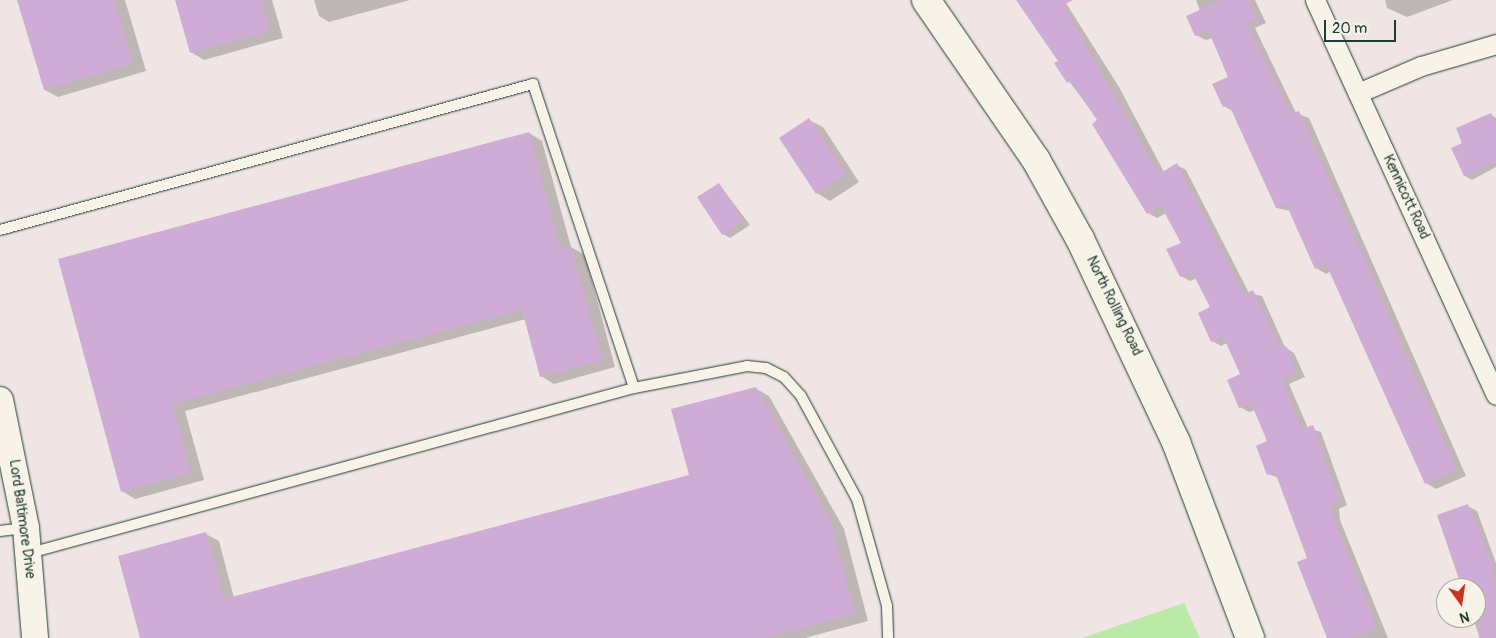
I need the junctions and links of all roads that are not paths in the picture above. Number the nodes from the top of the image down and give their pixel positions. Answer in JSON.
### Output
{"nodes":[{"id":1,"x":926,"y":0,"type":"edge"},
{"id":2,"x":1315,"y":0,"type":"edge"},
{"id":3,"x":1496,"y":44,"type":"edge"},
{"id":4,"x":1358,"y":93,"type":"junction"},
{"id":5,"x":0,"y":230,"type":"edge"},
{"id":6,"x":634,"y":388,"type":"junction"},
{"id":7,"x":1496,"y":395,"type":"edge"},
{"id":8,"x":0,"y":400,"type":"edge"},
{"id":9,"x":26,"y":528,"type":"junction"},
{"id":10,"x":0,"y":531,"type":"edge"},
{"id":11,"x":29,"y":554,"type":"junction"},
{"id":12,"x":35,"y":638,"type":"edge"},
{"id":13,"x":888,"y":638,"type":"edge"},
{"id":14,"x":1250,"y":638,"type":"edge"}],
"edges":[{"from":1,"to":14,"type":"main road","name":"North Rolling Road"},
{"from":2,"to":4,"type":"street","name":"Kennicott Road"},
{"from":3,"to":4,"type":"street"},
{"from":4,"to":7,"type":"street","name":"Kennicott Road"},
{"from":5,"to":6,"type":"lane"},
{"from":6,"to":11,"type":"lane"},
{"from":6,"to":13,"type":"lane"},
{"from":8,"to":9,"type":"main road","name":"Lord Baltimore Drive"},
{"from":9,"to":10,"type":"lane"},
{"from":9,"to":11,"type":"main road","name":"Lord Baltimore Drive"},
{"from":11,"to":12,"type":"main road","name":"Lord Baltimore Drive"}]}
